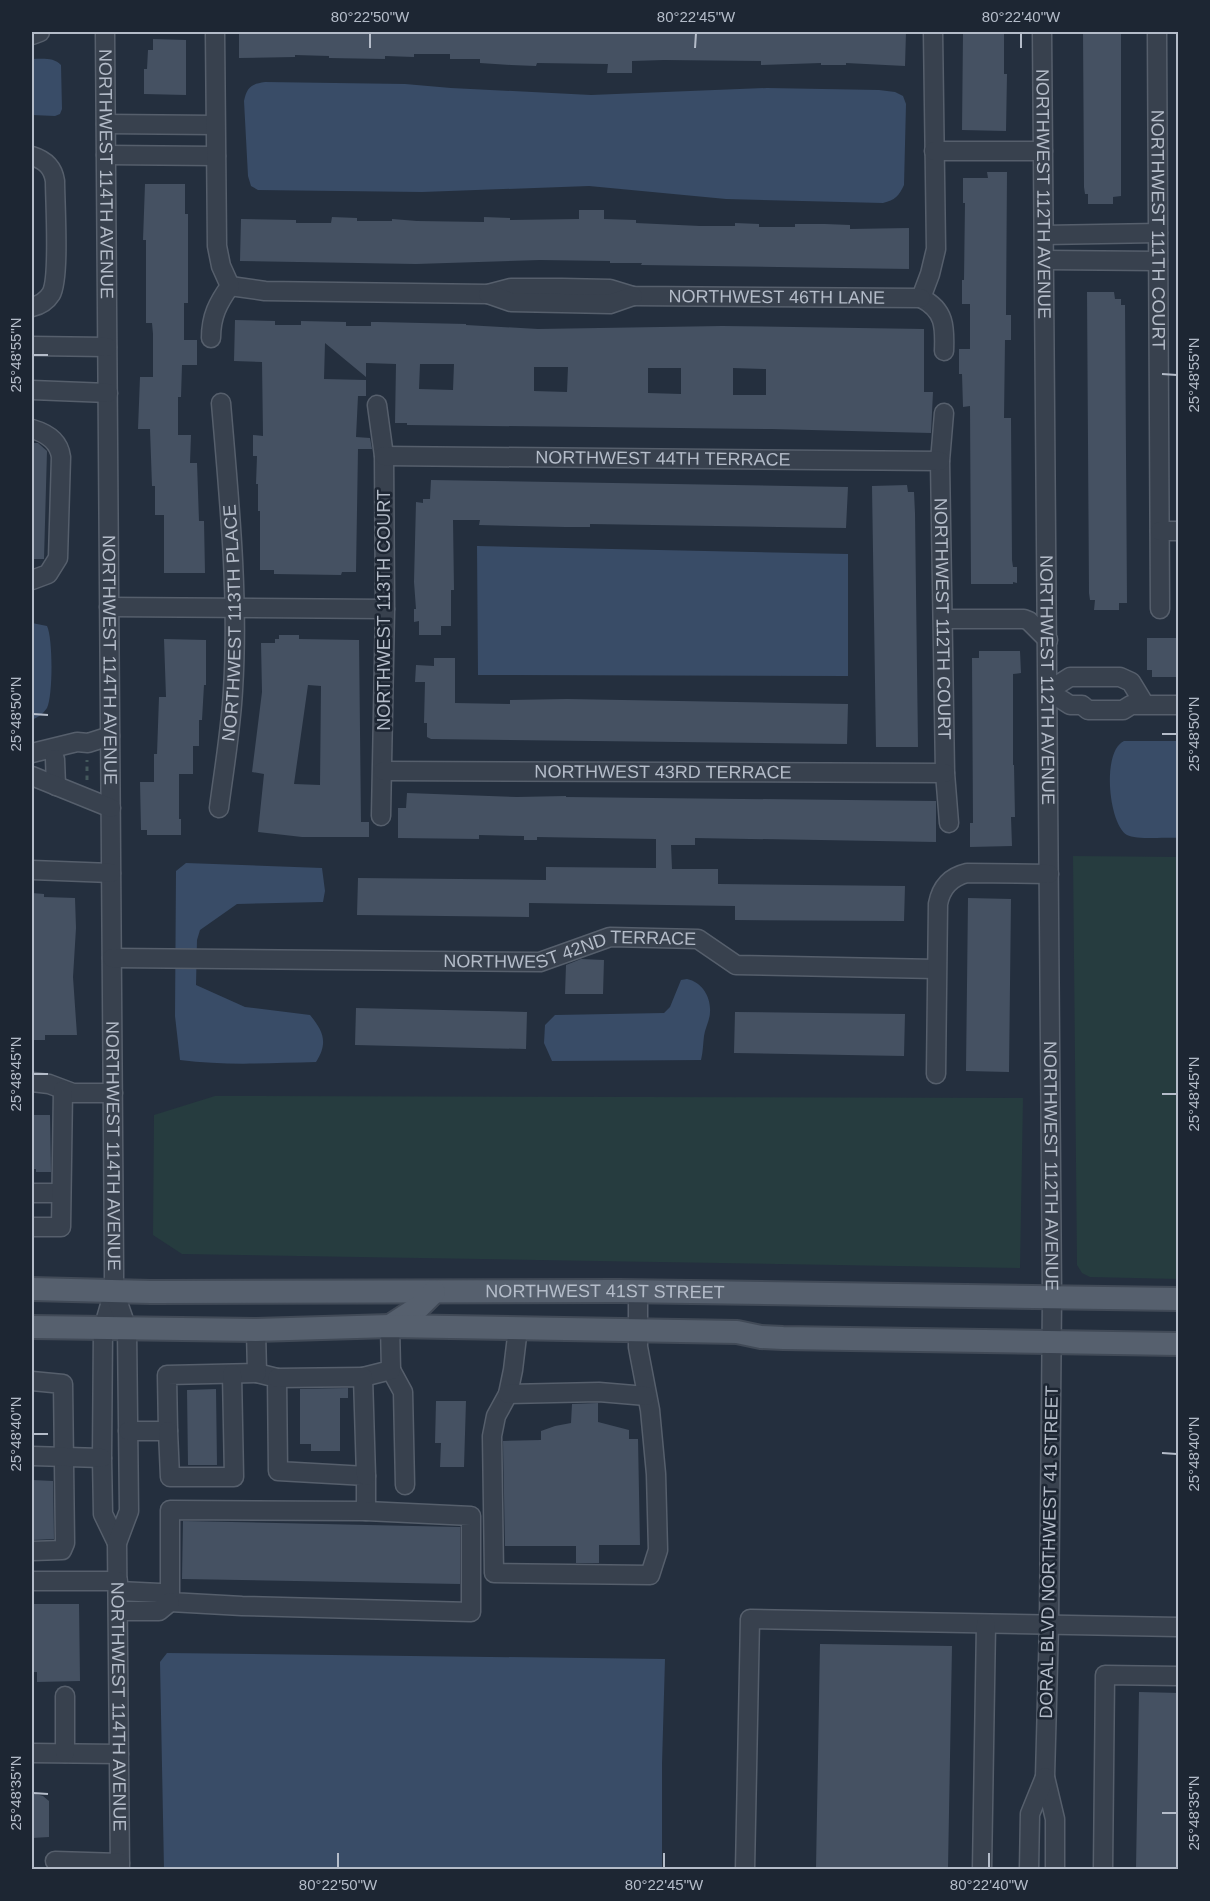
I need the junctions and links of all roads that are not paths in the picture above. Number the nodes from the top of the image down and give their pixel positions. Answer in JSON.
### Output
{"nodes":[{"id":1,"x":40,"y":32,"type":"edge"},
{"id":2,"x":105,"y":32,"type":"edge"},
{"id":3,"x":215,"y":32,"type":"edge"},
{"id":4,"x":933,"y":32,"type":"edge"},
{"id":5,"x":1042,"y":32,"type":"edge"},
{"id":6,"x":1157,"y":32,"type":"edge"},
{"id":7,"x":32,"y":35,"type":"edge"},
{"id":8,"x":106,"y":124,"type":"junction"},
{"id":9,"x":179,"y":125,"type":"junction"},
{"id":10,"x":216,"y":125,"type":"junction"},
{"id":11,"x":934,"y":151,"type":"junction"},
{"id":12,"x":1043,"y":151,"type":"junction"},
{"id":13,"x":106,"y":155,"type":"junction"},
{"id":14,"x":179,"y":155,"type":"junction"},
{"id":15,"x":32,"y":156,"type":"edge"},
{"id":16,"x":216,"y":156,"type":"junction"},
{"id":17,"x":1158,"y":233,"type":"junction"},
{"id":18,"x":1110,"y":234,"type":"junction"},
{"id":19,"x":1044,"y":235,"type":"junction"},
{"id":20,"x":1045,"y":260,"type":"junction"},
{"id":21,"x":1111,"y":261,"type":"junction"},
{"id":22,"x":1158,"y":261,"type":"junction"},
{"id":23,"x":230,"y":286,"type":"junction"},
{"id":24,"x":921,"y":298,"type":"junction"},
{"id":25,"x":32,"y":307,"type":"edge"},
{"id":26,"x":211,"y":338,"type":"dead end"},
{"id":27,"x":32,"y":346,"type":"edge"},
{"id":28,"x":107,"y":347,"type":"junction"},
{"id":29,"x":944,"y":351,"type":"dead end"},
{"id":30,"x":32,"y":390,"type":"edge"},
{"id":31,"x":108,"y":393,"type":"junction"},
{"id":32,"x":221,"y":403,"type":"dead end"},
{"id":33,"x":377,"y":405,"type":"dead end"},
{"id":34,"x":944,"y":413,"type":"dead end"},
{"id":35,"x":32,"y":429,"type":"edge"},
{"id":36,"x":384,"y":456,"type":"junction"},
{"id":37,"x":940,"y":461,"type":"junction"},
{"id":38,"x":1169,"y":531,"type":"edge"},
{"id":39,"x":32,"y":580,"type":"edge"},
{"id":40,"x":109,"y":607,"type":"junction"},
{"id":41,"x":233,"y":608,"type":"junction"},
{"id":42,"x":385,"y":609,"type":"junction"},
{"id":43,"x":1160,"y":609,"type":"dead end"},
{"id":44,"x":943,"y":619,"type":"junction"},
{"id":45,"x":1048,"y":640,"type":"junction"},
{"id":46,"x":1107,"y":677,"type":"junction"},
{"id":47,"x":1048,"y":691,"type":"junction"},
{"id":48,"x":1107,"y":700,"type":"junction"},
{"id":49,"x":1082,"y":705,"type":"junction"},
{"id":50,"x":1138,"y":705,"type":"junction"},
{"id":51,"x":1179,"y":705,"type":"edge"},
{"id":52,"x":110,"y":736,"type":"junction"},
{"id":53,"x":88,"y":750,"type":"junction"},
{"id":54,"x":32,"y":753,"type":"edge"},
{"id":55,"x":55,"y":759,"type":"junction"},
{"id":56,"x":32,"y":763,"type":"edge"},
{"id":57,"x":383,"y":771,"type":"junction"},
{"id":58,"x":945,"y":773,"type":"junction"},
{"id":59,"x":32,"y":777,"type":"edge"},
{"id":60,"x":56,"y":786,"type":"junction"},
{"id":61,"x":111,"y":808,"type":"junction"},
{"id":62,"x":219,"y":808,"type":"dead end"},
{"id":63,"x":381,"y":816,"type":"dead end"},
{"id":64,"x":949,"y":823,"type":"dead end"},
{"id":65,"x":32,"y":870,"type":"edge"},
{"id":66,"x":111,"y":873,"type":"junction"},
{"id":67,"x":1049,"y":874,"type":"junction"},
{"id":68,"x":112,"y":958,"type":"junction"},
{"id":69,"x":936,"y":969,"type":"junction"},
{"id":70,"x":936,"y":1074,"type":"dead end"},
{"id":71,"x":32,"y":1082,"type":"edge"},
{"id":72,"x":63,"y":1090,"type":"junction"},
{"id":73,"x":113,"y":1093,"type":"junction"},
{"id":74,"x":61,"y":1192,"type":"junction"},
{"id":75,"x":32,"y":1193,"type":"edge"},
{"id":76,"x":32,"y":1227,"type":"edge"},
{"id":77,"x":32,"y":1289,"type":"edge"},
{"id":78,"x":114,"y":1291,"type":"junction"},
{"id":79,"x":638,"y":1291,"type":"junction"},
{"id":80,"x":434,"y":1292,"type":"junction"},
{"id":81,"x":1052,"y":1297,"type":"junction"},
{"id":82,"x":1179,"y":1299,"type":"edge"},
{"id":83,"x":390,"y":1326,"type":"junction"},
{"id":84,"x":32,"y":1328,"type":"edge"},
{"id":85,"x":518,"y":1328,"type":"junction"},
{"id":86,"x":103,"y":1329,"type":"junction"},
{"id":87,"x":127,"y":1329,"type":"junction"},
{"id":88,"x":256,"y":1330,"type":"junction"},
{"id":89,"x":638,"y":1330,"type":"junction"},
{"id":90,"x":1179,"y":1330,"type":"edge"},
{"id":91,"x":1052,"y":1335,"type":"junction"},
{"id":92,"x":1179,"y":1344,"type":"edge"},
{"id":93,"x":391,"y":1370,"type":"junction"},
{"id":94,"x":257,"y":1373,"type":"junction"},
{"id":95,"x":232,"y":1374,"type":"junction"},
{"id":96,"x":363,"y":1377,"type":"junction"},
{"id":97,"x":277,"y":1378,"type":"junction"},
{"id":98,"x":32,"y":1381,"type":"edge"},
{"id":99,"x":508,"y":1394,"type":"junction"},
{"id":100,"x":646,"y":1396,"type":"junction"},
{"id":101,"x":128,"y":1431,"type":"junction"},
{"id":102,"x":168,"y":1431,"type":"junction"},
{"id":103,"x":32,"y":1456,"type":"edge"},
{"id":104,"x":64,"y":1457,"type":"junction"},
{"id":105,"x":102,"y":1458,"type":"junction"},
{"id":106,"x":366,"y":1476,"type":"junction"},
{"id":107,"x":405,"y":1485,"type":"dead end"},
{"id":108,"x":366,"y":1511,"type":"junction"},
{"id":109,"x":117,"y":1543,"type":"junction"},
{"id":110,"x":32,"y":1551,"type":"edge"},
{"id":111,"x":32,"y":1581,"type":"edge"},
{"id":112,"x":118,"y":1586,"type":"junction"},
{"id":113,"x":171,"y":1602,"type":"junction"},
{"id":114,"x":118,"y":1611,"type":"junction"},
{"id":115,"x":986,"y":1624,"type":"junction"},
{"id":116,"x":1048,"y":1624,"type":"junction"},
{"id":117,"x":1179,"y":1627,"type":"edge"},
{"id":118,"x":1179,"y":1676,"type":"edge"},
{"id":119,"x":65,"y":1696,"type":"dead end"},
{"id":120,"x":32,"y":1753,"type":"edge"},
{"id":121,"x":65,"y":1753,"type":"junction"},
{"id":122,"x":119,"y":1754,"type":"junction"},
{"id":123,"x":1045,"y":1777,"type":"junction"},
{"id":124,"x":55,"y":1861,"type":"dead end"},
{"id":125,"x":120,"y":1866,"type":"edge"},
{"id":126,"x":745,"y":1869,"type":"edge"},
{"id":127,"x":982,"y":1869,"type":"edge"},
{"id":128,"x":1029,"y":1869,"type":"edge"},
{"id":129,"x":1055,"y":1869,"type":"edge"},
{"id":130,"x":1103,"y":1869,"type":"edge"}],
"edges":[{"from":1,"to":7,"type":"street"},
{"from":2,"to":8,"type":"street","name":"NORTHWEST 114TH AVENUE"},
{"from":3,"to":10,"type":"street"},
{"from":4,"to":11,"type":"street"},
{"from":5,"to":12,"type":"street","name":"NORTHWEST 112TH AVENUE"},
{"from":6,"to":17,"type":"street","name":"NORTHWEST 111TH COURT"},
{"from":8,"to":9,"type":"street"},
{"from":8,"to":13,"type":"street","name":"NORTHWEST 114TH AVENUE"},
{"from":9,"to":10,"type":"street"},
{"from":9,"to":14,"type":"street"},
{"from":10,"to":16,"type":"street"},
{"from":11,"to":12,"type":"street"},
{"from":11,"to":24,"type":"street"},
{"from":12,"to":19,"type":"street","name":"NORTHWEST 112TH AVENUE"},
{"from":13,"to":14,"type":"street"},
{"from":13,"to":28,"type":"street","name":"NORTHWEST 114TH AVENUE"},
{"from":14,"to":16,"type":"street"},
{"from":15,"to":25,"type":"street"},
{"from":16,"to":23,"type":"street"},
{"from":17,"to":18,"type":"street"},
{"from":17,"to":22,"type":"street","name":"NORTHWEST 111TH COURT"},
{"from":18,"to":19,"type":"street"},
{"from":18,"to":21,"type":"street"},
{"from":19,"to":20,"type":"street","name":"NORTHWEST 112TH AVENUE"},
{"from":20,"to":21,"type":"street"},
{"from":20,"to":45,"type":"street","name":"NORTHWEST 112TH AVENUE"},
{"from":21,"to":22,"type":"street"},
{"from":22,"to":38,"type":"street","name":"NORTHWEST 111TH COURT"},
{"from":23,"to":24,"type":"street","name":"NORTHWEST 46TH LANE"},
{"from":23,"to":26,"type":"street"},
{"from":24,"to":29,"type":"street"},
{"from":27,"to":28,"type":"street"},
{"from":28,"to":31,"type":"street","name":"NORTHWEST 114TH AVENUE"},
{"from":30,"to":31,"type":"street"},
{"from":31,"to":40,"type":"street","name":"NORTHWEST 114TH AVENUE"},
{"from":32,"to":41,"type":"street","name":"NORTHWEST 113TH PLACE"},
{"from":33,"to":36,"type":"street","name":"NORTHWEST 113TH COURT"},
{"from":34,"to":37,"type":"street","name":"NORTHWEST 112TH COURT"},
{"from":35,"to":39,"type":"street"},
{"from":36,"to":37,"type":"street","name":"NORTHWEST 44TH TERRACE"},
{"from":36,"to":42,"type":"street","name":"NORTHWEST 113TH COURT"},
{"from":37,"to":44,"type":"street","name":"NORTHWEST 112TH COURT"},
{"from":38,"to":43,"type":"street","name":"NORTHWEST 111TH COURT"},
{"from":40,"to":41,"type":"street"},
{"from":40,"to":52,"type":"street","name":"NORTHWEST 114TH AVENUE"},
{"from":41,"to":42,"type":"street"},
{"from":41,"to":62,"type":"street","name":"NORTHWEST 113TH PLACE"},
{"from":42,"to":57,"type":"street","name":"NORTHWEST 113TH COURT"},
{"from":44,"to":45,"type":"street"},
{"from":44,"to":58,"type":"street","name":"NORTHWEST 112TH COURT"},
{"from":45,"to":47,"type":"street","name":"NORTHWEST 112TH AVENUE"},
{"from":46,"to":47,"type":"street"},
{"from":46,"to":48,"type":"street"},
{"from":46,"to":50,"type":"street"},
{"from":47,"to":49,"type":"street"},
{"from":47,"to":67,"type":"street","name":"NORTHWEST 112TH AVENUE"},
{"from":48,"to":49,"type":"street"},
{"from":48,"to":50,"type":"street"},
{"from":49,"to":50,"type":"street"},
{"from":50,"to":51,"type":"street"},
{"from":52,"to":53,"type":"street"},
{"from":52,"to":61,"type":"street","name":"NORTHWEST 114TH AVENUE"},
{"from":53,"to":54,"type":"street"},
{"from":53,"to":55,"type":"street"},
{"from":55,"to":56,"type":"street"},
{"from":55,"to":60,"type":"street"},
{"from":57,"to":58,"type":"street","name":"NORTHWEST 43RD TERRACE"},
{"from":57,"to":63,"type":"street","name":"NORTHWEST 113TH COURT"},
{"from":58,"to":64,"type":"street","name":"NORTHWEST 112TH COURT"},
{"from":59,"to":60,"type":"street"},
{"from":60,"to":61,"type":"street"},
{"from":61,"to":66,"type":"street","name":"NORTHWEST 114TH AVENUE"},
{"from":65,"to":66,"type":"street"},
{"from":66,"to":68,"type":"street","name":"NORTHWEST 114TH AVENUE"},
{"from":67,"to":69,"type":"street"},
{"from":67,"to":81,"type":"street","name":"NORTHWEST 112TH AVENUE"},
{"from":68,"to":69,"type":"street","name":"NORTHWEST 42ND TERRACE"},
{"from":68,"to":73,"type":"street","name":"NORTHWEST 114TH AVENUE"},
{"from":69,"to":70,"type":"street"},
{"from":71,"to":72,"type":"street"},
{"from":72,"to":73,"type":"street"},
{"from":72,"to":74,"type":"street"},
{"from":73,"to":78,"type":"street","name":"NORTHWEST 114TH AVENUE"},
{"from":74,"to":75,"type":"street"},
{"from":74,"to":76,"type":"street"},
{"from":77,"to":78,"type":"main road","name":"NORTHWEST 41ST STREET"},
{"from":78,"to":80,"type":"main road","name":"NORTHWEST 41ST STREET"},
{"from":78,"to":86,"type":"street","name":"NORTHWEST 114TH AVENUE"},
{"from":78,"to":87,"type":"street","name":"NORTHWEST 114TH AVENUE"},
{"from":79,"to":80,"type":"main road","name":"NORTHWEST 41ST STREET"},
{"from":79,"to":81,"type":"main road","name":"NORTHWEST 41ST STREET"},
{"from":79,"to":89,"type":"street"},
{"from":80,"to":83,"type":"main road"},
{"from":81,"to":82,"type":"main road","name":"NORTHWEST 41ST STREET"},
{"from":81,"to":91,"type":"street","name":"NORTHWEST 112TH AVENUE"},
{"from":83,"to":85,"type":"main road","name":"NORTHWEST 41ST STREET"},
{"from":83,"to":88,"type":"main road","name":"NORTHWEST 41ST STREET"},
{"from":83,"to":93,"type":"street"},
{"from":84,"to":86,"type":"main road","name":"NORTHWEST 41ST STREET"},
{"from":85,"to":89,"type":"main road","name":"NORTHWEST 41ST STREET"},
{"from":85,"to":99,"type":"street"},
{"from":86,"to":87,"type":"main road","name":"NORTHWEST 41ST STREET"},
{"from":86,"to":105,"type":"street","name":"NORTHWEST 114TH AVENUE"},
{"from":87,"to":88,"type":"main road","name":"NORTHWEST 41ST STREET"},
{"from":87,"to":101,"type":"street","name":"NORTHWEST 114TH AVENUE"},
{"from":88,"to":94,"type":"street"},
{"from":89,"to":91,"type":"main road","name":"NORTHWEST 41ST STREET"},
{"from":89,"to":100,"type":"street"},
{"from":90,"to":91,"type":"main road","name":"NORTHWEST 41ST STREET"},
{"from":91,"to":92,"type":"main road","name":"NORTHWEST 41ST STREET"},
{"from":91,"to":116,"type":"street","name":"DORAL BLVD NORTHWEST 41 STREET"},
{"from":93,"to":96,"type":"street"},
{"from":93,"to":107,"type":"street"},
{"from":94,"to":95,"type":"street"},
{"from":94,"to":97,"type":"street"},
{"from":95,"to":102,"type":"street"},
{"from":95,"to":102,"type":"street"},
{"from":96,"to":97,"type":"street"},
{"from":96,"to":106,"type":"street"},
{"from":97,"to":106,"type":"street"},
{"from":98,"to":104,"type":"street"},
{"from":99,"to":100,"type":"street"},
{"from":99,"to":100,"type":"street"},
{"from":101,"to":102,"type":"street"},
{"from":101,"to":109,"type":"street","name":"NORTHWEST 114TH AVENUE"},
{"from":103,"to":104,"type":"street"},
{"from":104,"to":105,"type":"street"},
{"from":104,"to":110,"type":"street"},
{"from":105,"to":109,"type":"street","name":"NORTHWEST 114TH AVENUE"},
{"from":106,"to":108,"type":"street"},
{"from":108,"to":113,"type":"street"},
{"from":108,"to":113,"type":"street"},
{"from":109,"to":112,"type":"street","name":"NORTHWEST 114TH AVENUE"},
{"from":111,"to":112,"type":"street"},
{"from":112,"to":113,"type":"street"},
{"from":112,"to":114,"type":"street","name":"NORTHWEST 114TH AVENUE"},
{"from":113,"to":114,"type":"street"},
{"from":114,"to":122,"type":"street","name":"NORTHWEST 114TH AVENUE"},
{"from":115,"to":116,"type":"street"},
{"from":115,"to":126,"type":"street"},
{"from":115,"to":127,"type":"street"},
{"from":116,"to":117,"type":"street"},
{"from":116,"to":123,"type":"street","name":"DORAL BLVD NORTHWEST 41 STREET"},
{"from":118,"to":130,"type":"street"},
{"from":119,"to":121,"type":"street"},
{"from":120,"to":121,"type":"street"},
{"from":121,"to":122,"type":"street"},
{"from":122,"to":125,"type":"street","name":"NORTHWEST 114TH AVENUE"},
{"from":123,"to":128,"type":"street","name":"DORAL BLVD NORTHWEST 41 STREET"},
{"from":123,"to":129,"type":"street","name":"DORAL BLVD NORTHWEST 41 STREET"},
{"from":124,"to":125,"type":"street"}]}
